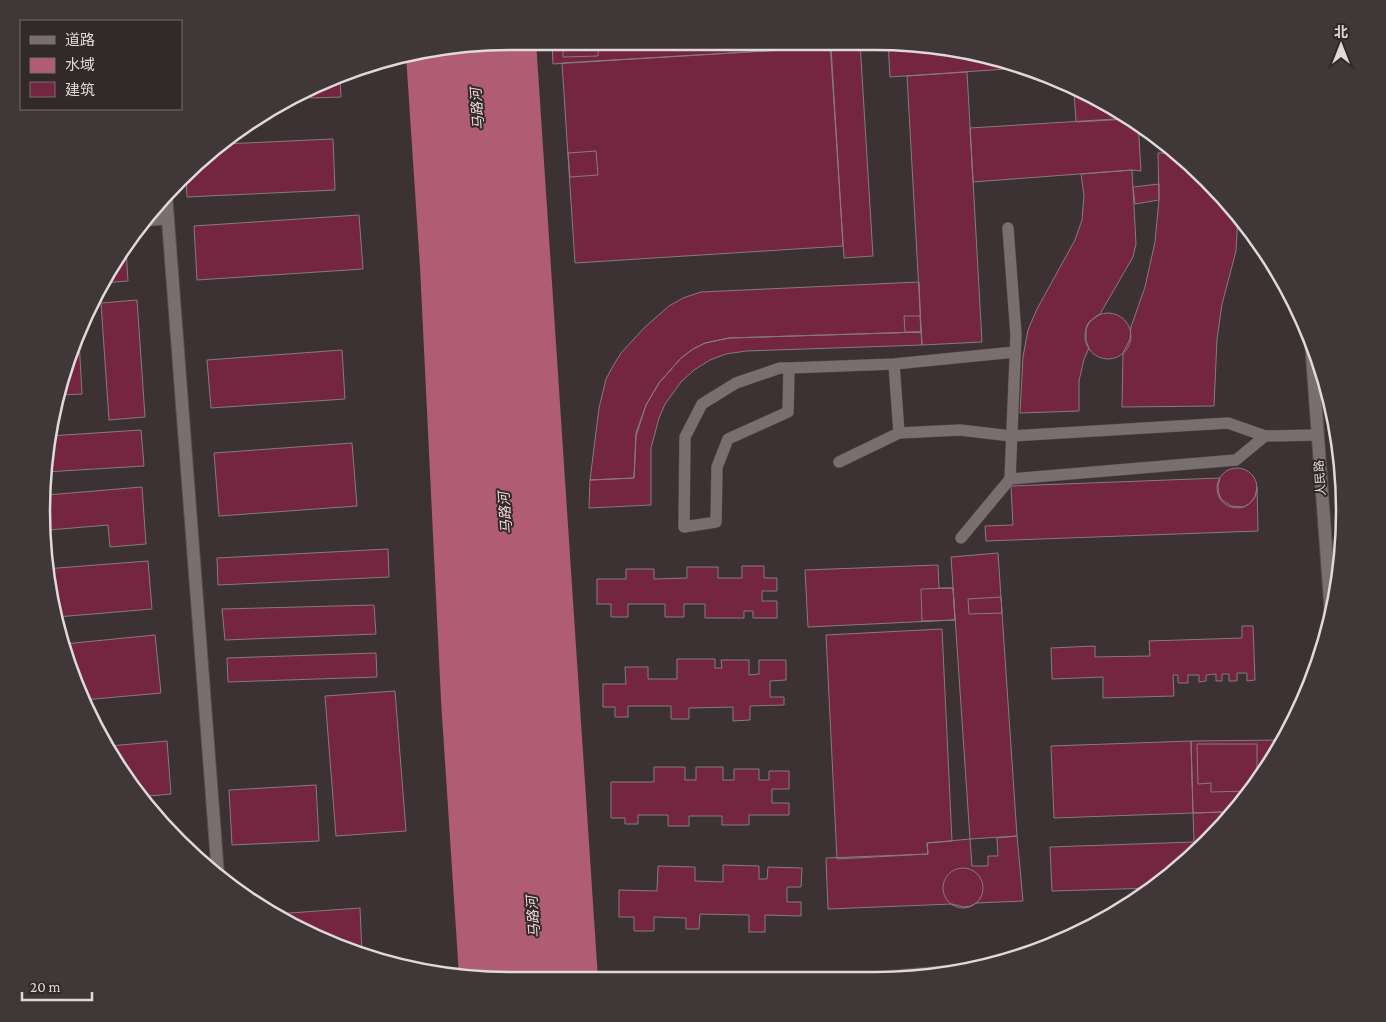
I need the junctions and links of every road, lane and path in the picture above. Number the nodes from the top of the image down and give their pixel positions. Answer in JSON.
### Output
{"nodes":[{"id":1,"x":167,"y":204,"type":"edge"},
{"id":2,"x":168,"y":218,"type":"junction"},
{"id":3,"x":154,"y":219,"type":"edge"},
{"id":4,"x":1008,"y":228,"type":"dead end"},
{"id":5,"x":1015,"y":352,"type":"junction"},
{"id":6,"x":894,"y":364,"type":"junction"},
{"id":7,"x":1312,"y":365,"type":"edge"},
{"id":8,"x":789,"y":368,"type":"junction"},
{"id":9,"x":899,"y":433,"type":"junction"},
{"id":10,"x":1317,"y":435,"type":"junction"},
{"id":11,"x":1012,"y":436,"type":"junction"},
{"id":12,"x":1265,"y":436,"type":"junction"},
{"id":13,"x":839,"y":462,"type":"dead end"},
{"id":14,"x":1010,"y":479,"type":"junction"},
{"id":15,"x":961,"y":538,"type":"dead end"},
{"id":16,"x":1329,"y":589,"type":"edge"},
{"id":17,"x":217,"y":867,"type":"edge"}],
"edges":[{"from":1,"to":2,"type":"street"},
{"from":2,"to":3,"type":"street"},
{"from":2,"to":17,"type":"street"},
{"from":4,"to":5,"type":"lane"},
{"from":5,"to":6,"type":"lane"},
{"from":5,"to":11,"type":"lane"},
{"from":6,"to":8,"type":"lane"},
{"from":6,"to":9,"type":"lane"},
{"from":7,"to":10,"type":"street","name":"人民路"},
{"from":8,"to":8,"type":"lane"},
{"from":9,"to":11,"type":"lane"},
{"from":9,"to":13,"type":"lane"},
{"from":10,"to":12,"type":"lane"},
{"from":10,"to":16,"type":"street","name":"人民路"},
{"from":11,"to":12,"type":"lane"},
{"from":11,"to":14,"type":"lane"},
{"from":12,"to":14,"type":"lane"},
{"from":14,"to":15,"type":"lane"}]}
